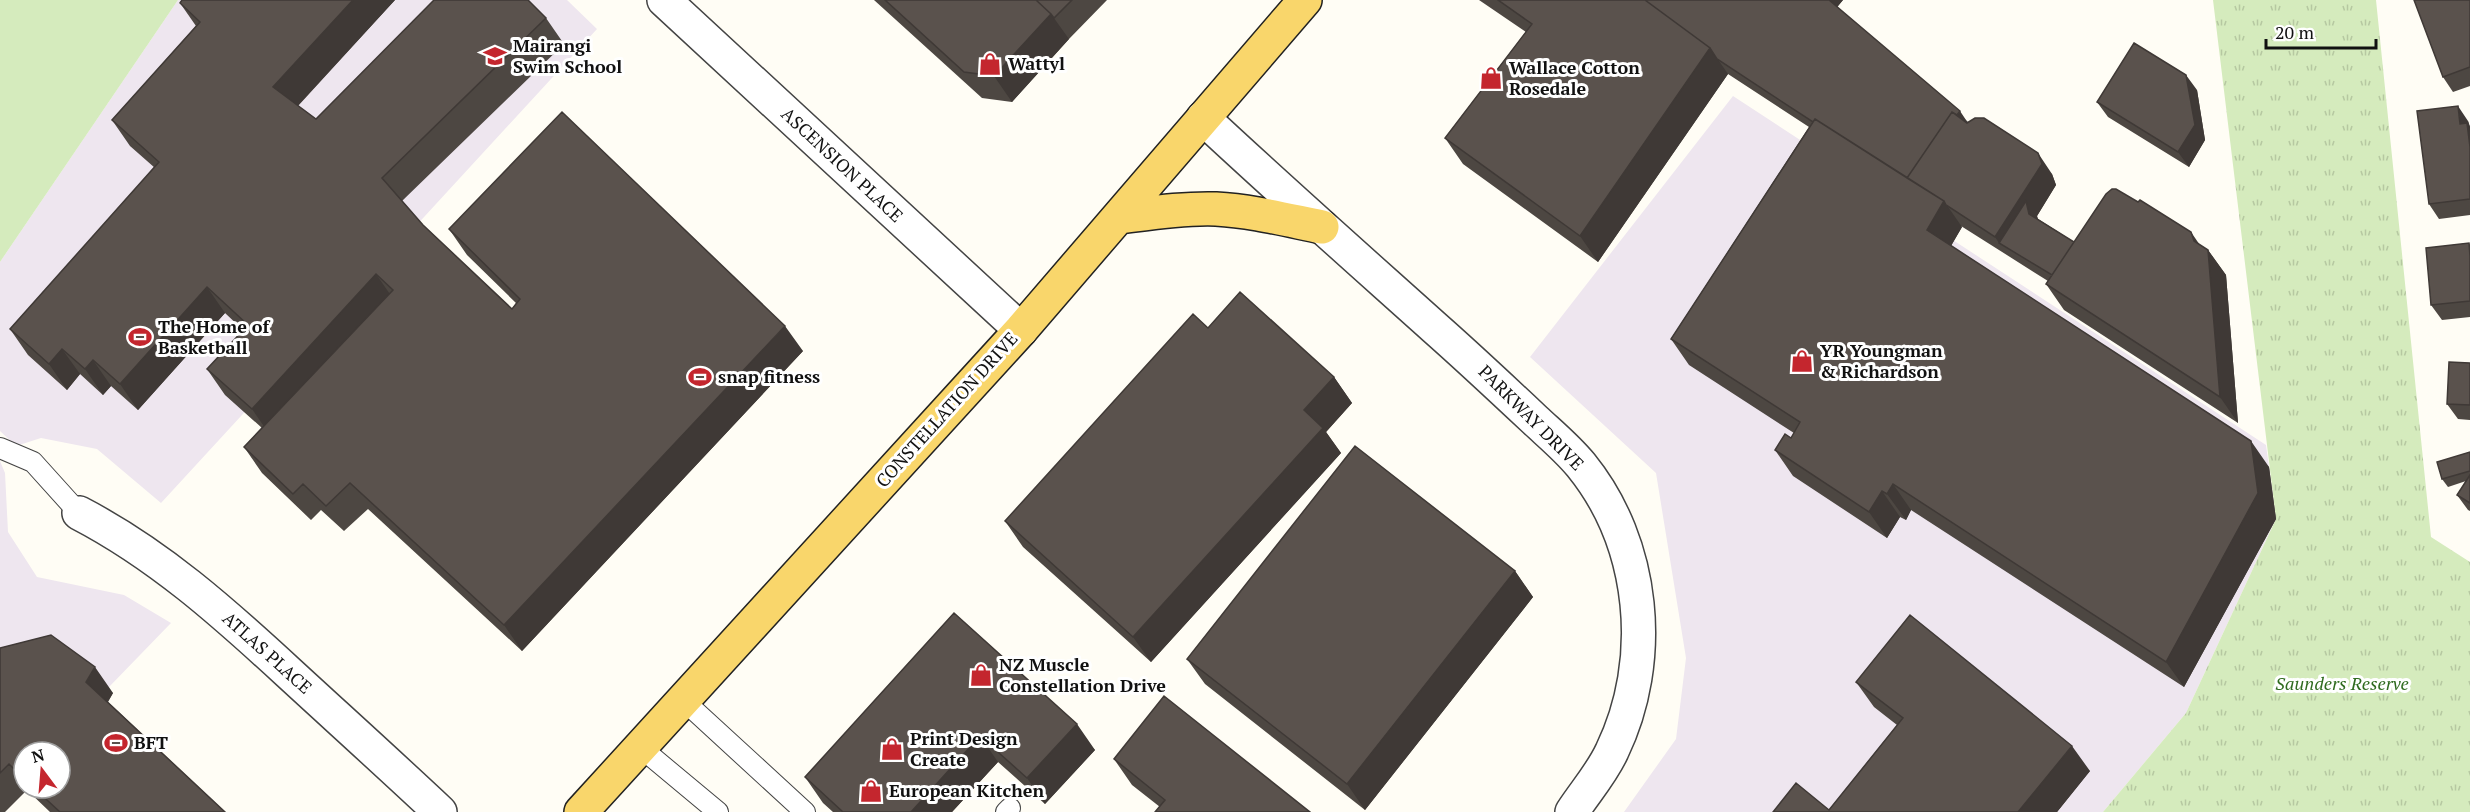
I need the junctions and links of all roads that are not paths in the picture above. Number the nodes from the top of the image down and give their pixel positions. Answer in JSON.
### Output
{"nodes":[{"id":1,"x":664,"y":0,"type":"edge"},
{"id":2,"x":1305,"y":0,"type":"edge"},
{"id":3,"x":1203,"y":118,"type":"junction"},
{"id":4,"x":1119,"y":217,"type":"junction"},
{"id":5,"x":1322,"y":227,"type":"junction"},
{"id":6,"x":1021,"y":330,"type":"junction"},
{"id":7,"x":0,"y":448,"type":"edge"},
{"id":8,"x":79,"y":513,"type":"joint"},
{"id":9,"x":683,"y":700,"type":"junction"},
{"id":10,"x":640,"y":747,"type":"junction"},
{"id":11,"x":440,"y":812,"type":"edge"},
{"id":12,"x":581,"y":812,"type":"edge"},
{"id":13,"x":718,"y":812,"type":"edge"},
{"id":14,"x":806,"y":812,"type":"edge"},
{"id":15,"x":1572,"y":812,"type":"edge"}],
"edges":[{"from":1,"to":6,"type":"street","name":"ASCENSION PLACE"},
{"from":2,"to":3,"type":"main road","name":"CONSTELLATION DRIVE"},
{"from":3,"to":4,"type":"main road","name":"CONSTELLATION DRIVE"},
{"from":3,"to":5,"type":"street","name":"PARKWAY DRIVE"},
{"from":4,"to":5,"type":"main road"},
{"from":4,"to":6,"type":"main road","name":"CONSTELLATION DRIVE"},
{"from":5,"to":15,"type":"street","name":"PARKWAY DRIVE"},
{"from":6,"to":9,"type":"main road","name":"CONSTELLATION DRIVE"},
{"from":7,"to":8,"type":"lane"},
{"from":8,"to":11,"type":"street","name":"ATLAS PLACE"},
{"from":9,"to":10,"type":"main road","name":"CONSTELLATION DRIVE"},
{"from":9,"to":14,"type":"lane"},
{"from":10,"to":12,"type":"main road","name":"CONSTELLATION DRIVE"},
{"from":10,"to":13,"type":"lane"}]}
